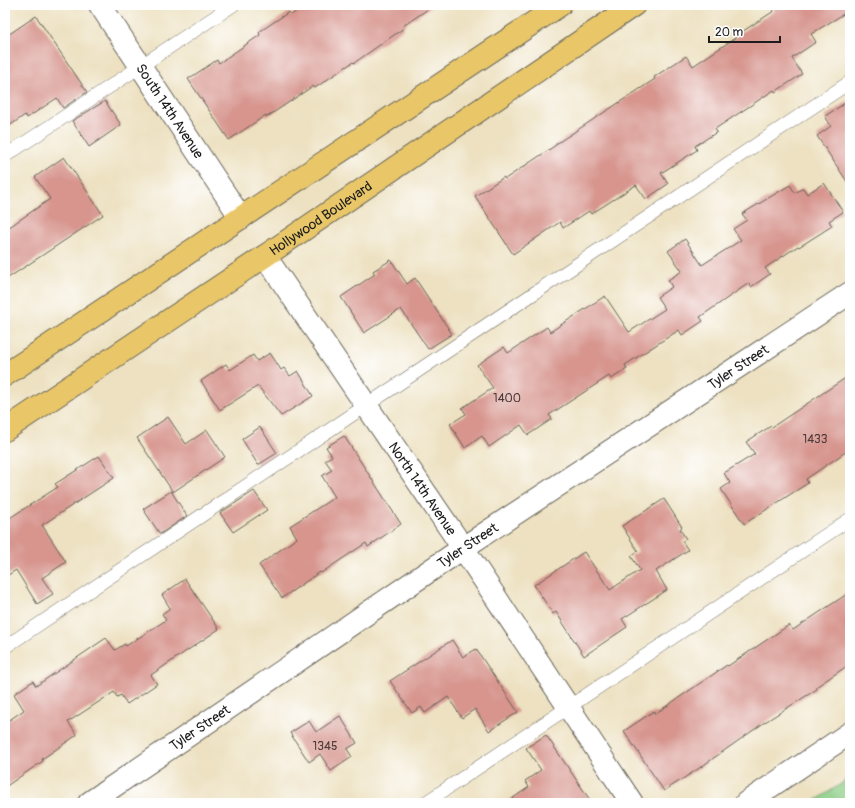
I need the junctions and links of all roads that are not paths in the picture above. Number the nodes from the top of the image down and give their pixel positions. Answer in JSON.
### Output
{"nodes":[{"id":1,"x":100,"y":5,"type":"edge"},
{"id":2,"x":233,"y":5,"type":"edge"},
{"id":3,"x":560,"y":5,"type":"edge"},
{"id":4,"x":634,"y":5,"type":"edge"},
{"id":5,"x":140,"y":66,"type":"junction"},
{"id":6,"x":850,"y":82,"type":"edge"},
{"id":7,"x":5,"y":156,"type":"edge"},
{"id":8,"x":241,"y":218,"type":"junction"},
{"id":9,"x":265,"y":256,"type":"junction"},
{"id":10,"x":850,"y":293,"type":"edge"},
{"id":11,"x":5,"y":375,"type":"edge"},
{"id":12,"x":366,"y":405,"type":"junction"},
{"id":13,"x":5,"y":430,"type":"edge"},
{"id":14,"x":850,"y":519,"type":"edge"},
{"id":15,"x":463,"y":548,"type":"junction"},
{"id":16,"x":5,"y":646,"type":"edge"},
{"id":17,"x":568,"y":707,"type":"junction"},
{"id":18,"x":850,"y":733,"type":"edge"},
{"id":19,"x":89,"y":803,"type":"edge"},
{"id":20,"x":425,"y":803,"type":"edge"},
{"id":21,"x":632,"y":803,"type":"edge"},
{"id":22,"x":746,"y":803,"type":"edge"}],
"edges":[{"from":1,"to":5,"type":"street","name":"South 14th Avenue"},
{"from":2,"to":5,"type":"lane"},
{"from":3,"to":8,"type":"main road"},
{"from":4,"to":9,"type":"main road","name":"Hollywood Boulevard"},
{"from":5,"to":7,"type":"lane"},
{"from":5,"to":8,"type":"street","name":"South 14th Avenue"},
{"from":6,"to":12,"type":"lane"},
{"from":8,"to":11,"type":"main road"},
{"from":9,"to":12,"type":"street","name":"North 14th Avenue"},
{"from":9,"to":13,"type":"main road","name":"Hollywood Boulevard"},
{"from":10,"to":15,"type":"street","name":"Tyler Street"},
{"from":12,"to":15,"type":"street","name":"North 14th Avenue"},
{"from":12,"to":16,"type":"lane"},
{"from":14,"to":17,"type":"lane"},
{"from":15,"to":17,"type":"street","name":"North 14th Avenue"},
{"from":15,"to":19,"type":"street","name":"Tyler Street"},
{"from":17,"to":20,"type":"lane"},
{"from":17,"to":21,"type":"street","name":"North 14th Avenue"},
{"from":18,"to":22,"type":"street"}]}
